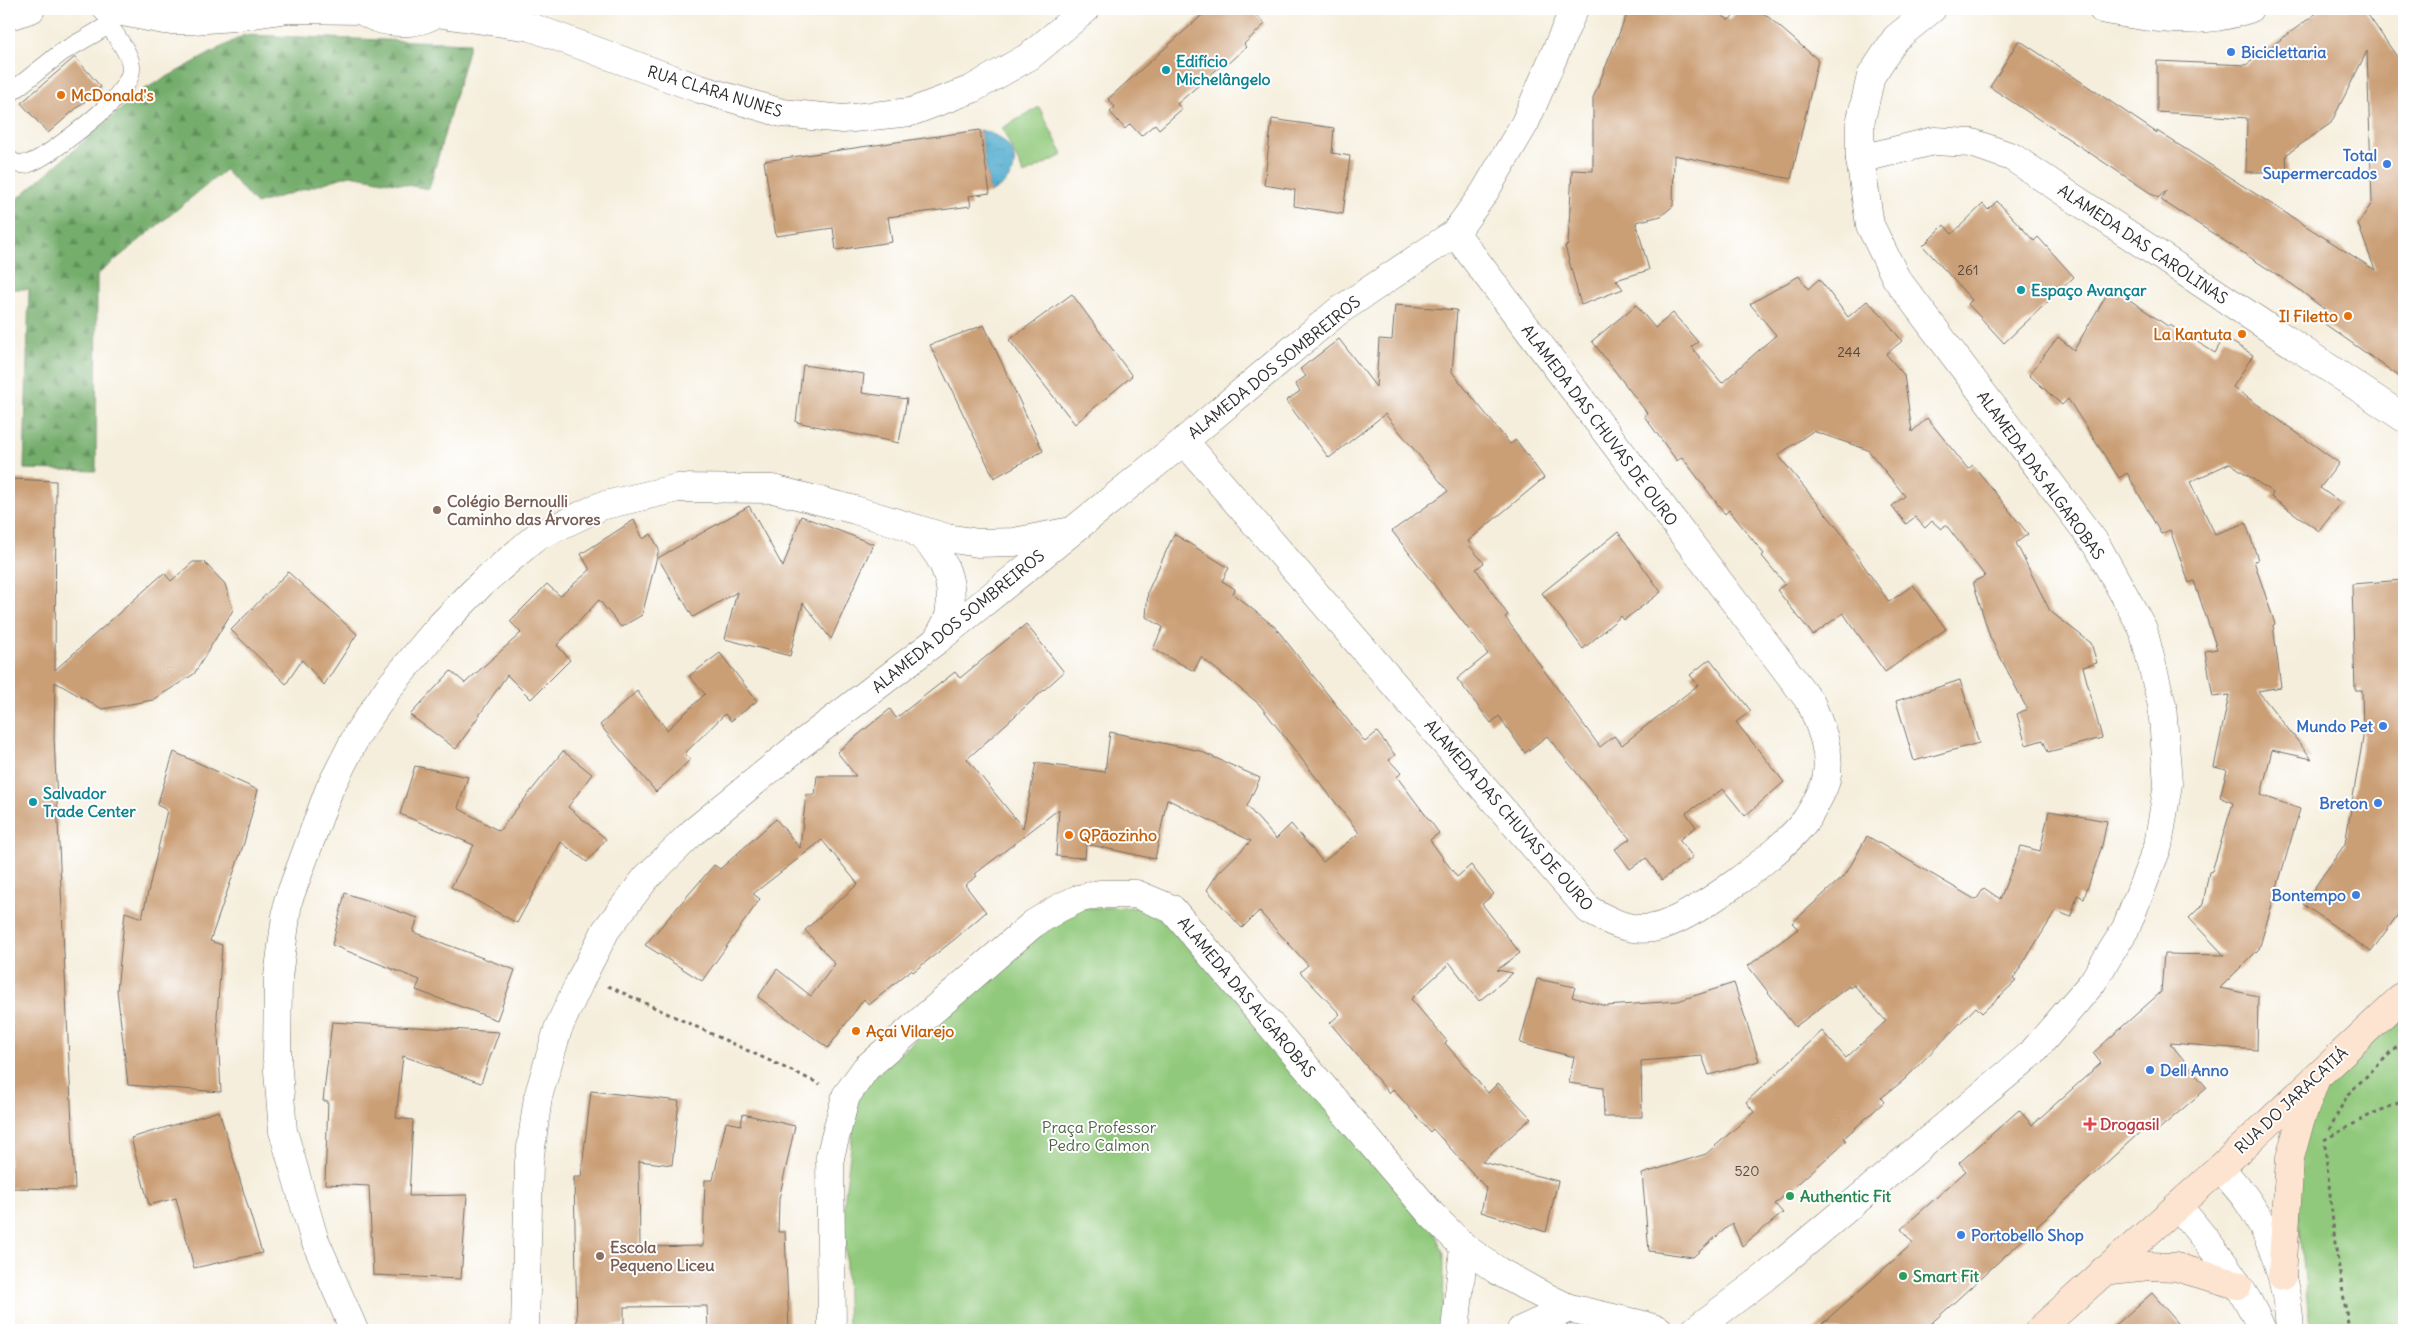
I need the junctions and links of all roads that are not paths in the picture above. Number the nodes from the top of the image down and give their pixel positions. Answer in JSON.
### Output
{"nodes":[{"id":1,"x":31,"y":9,"type":"edge"},
{"id":2,"x":289,"y":9,"type":"edge"},
{"id":3,"x":504,"y":9,"type":"edge"},
{"id":4,"x":1086,"y":9,"type":"edge"},
{"id":5,"x":1574,"y":9,"type":"edge"},
{"id":6,"x":1932,"y":9,"type":"edge"},
{"id":7,"x":2102,"y":9,"type":"edge"},
{"id":8,"x":2249,"y":9,"type":"edge"},
{"id":9,"x":361,"y":10,"type":"edge"},
{"id":10,"x":439,"y":11,"type":"edge"},
{"id":11,"x":111,"y":15,"type":"edge"},
{"id":12,"x":9,"y":16,"type":"edge"},
{"id":13,"x":531,"y":27,"type":"junction"},
{"id":14,"x":9,"y":94,"type":"edge"},
{"id":15,"x":9,"y":159,"type":"edge"},
{"id":16,"x":1860,"y":159,"type":"junction"},
{"id":17,"x":1455,"y":233,"type":"junction"},
{"id":18,"x":2404,"y":418,"type":"edge"},
{"id":19,"x":1184,"y":441,"type":"junction"},
{"id":20,"x":906,"y":525,"type":"junction"},
{"id":21,"x":1070,"y":531,"type":"junction"},
{"id":22,"x":936,"y":641,"type":"junction"},
{"id":23,"x":2404,"y":995,"type":"edge"},
{"id":24,"x":2317,"y":1075,"type":"junction"},
{"id":25,"x":2220,"y":1168,"type":"junction"},
{"id":26,"x":2178,"y":1206,"type":"junction"},
{"id":27,"x":1464,"y":1247,"type":"junction"},
{"id":28,"x":2103,"y":1271,"type":"junction"},
{"id":29,"x":2282,"y":1276,"type":"junction"},
{"id":30,"x":1764,"y":1278,"type":"junction"},
{"id":31,"x":2238,"y":1285,"type":"junction"},
{"id":32,"x":1568,"y":1308,"type":"junction"},
{"id":33,"x":354,"y":1330,"type":"edge"},
{"id":34,"x":525,"y":1330,"type":"edge"},
{"id":35,"x":832,"y":1330,"type":"edge"},
{"id":36,"x":1454,"y":1330,"type":"edge"},
{"id":37,"x":1521,"y":1330,"type":"edge"},
{"id":38,"x":1659,"y":1330,"type":"edge"},
{"id":39,"x":1695,"y":1330,"type":"edge"},
{"id":40,"x":1729,"y":1330,"type":"edge"},
{"id":41,"x":2039,"y":1330,"type":"edge"},
{"id":42,"x":2262,"y":1330,"type":"edge"},
{"id":43,"x":2290,"y":1330,"type":"edge"}],
"edges":[{"from":1,"to":12,"type":"street"},
{"from":2,"to":9,"type":"street"},
{"from":2,"to":11,"type":"street"},
{"from":3,"to":13,"type":"street","name":"RUA CLARA NUNES"},
{"from":4,"to":13,"type":"street","name":"RUA CLARA NUNES"},
{"from":5,"to":17,"type":"street","name":"ALAMEDA DOS SOMBREIROS"},
{"from":6,"to":16,"type":"street","name":"ALAMEDA DAS ALGAROBAS"},
{"from":7,"to":8,"type":"street"},
{"from":9,"to":10,"type":"street"},
{"from":10,"to":13,"type":"street","name":"RUA CLARA NUNES"},
{"from":11,"to":14,"type":"lane"},
{"from":11,"to":15,"type":"lane"},
{"from":16,"to":18,"type":"street","name":"ALAMEDA DAS CAROLINAS"},
{"from":16,"to":30,"type":"street","name":"ALAMEDA DAS ALGAROBAS"},
{"from":17,"to":19,"type":"street","name":"ALAMEDA DOS SOMBREIROS"},
{"from":17,"to":19,"type":"street","name":"ALAMEDA DAS CHUVAS DE OURO"},
{"from":19,"to":21,"type":"street","name":"ALAMEDA DOS SOMBREIROS"},
{"from":20,"to":21,"type":"street"},
{"from":20,"to":22,"type":"street"},
{"from":20,"to":33,"type":"street"},
{"from":21,"to":22,"type":"street","name":"ALAMEDA DOS SOMBREIROS"},
{"from":22,"to":34,"type":"street","name":"ALAMEDA DOS SOMBREIROS"},
{"from":23,"to":24,"type":"main road","name":"RUA DO JARACATIÁ"},
{"from":24,"to":25,"type":"main road","name":"RUA DO JARACATIÁ"},
{"from":24,"to":29,"type":"main road"},
{"from":25,"to":26,"type":"main road","name":"RUA DO JARACATIÁ"},
{"from":25,"to":29,"type":"street"},
{"from":26,"to":28,"type":"main road","name":"RUA DO JARACATIÁ"},
{"from":26,"to":31,"type":"street"},
{"from":27,"to":32,"type":"street","name":"ALAMEDA DAS ALGAROBAS"},
{"from":27,"to":35,"type":"street","name":"ALAMEDA DAS ALGAROBAS"},
{"from":27,"to":36,"type":"street"},
{"from":28,"to":31,"type":"main road"},
{"from":28,"to":41,"type":"main road","name":"RUA DO JARACATIÁ"},
{"from":29,"to":43,"type":"street"},
{"from":30,"to":39,"type":"street","name":"ALAMEDA DAS ALGAROBAS"},
{"from":30,"to":40,"type":"street"},
{"from":31,"to":42,"type":"street"},
{"from":32,"to":37,"type":"street"},
{"from":32,"to":38,"type":"street","name":"ALAMEDA DAS ALGAROBAS"}]}
